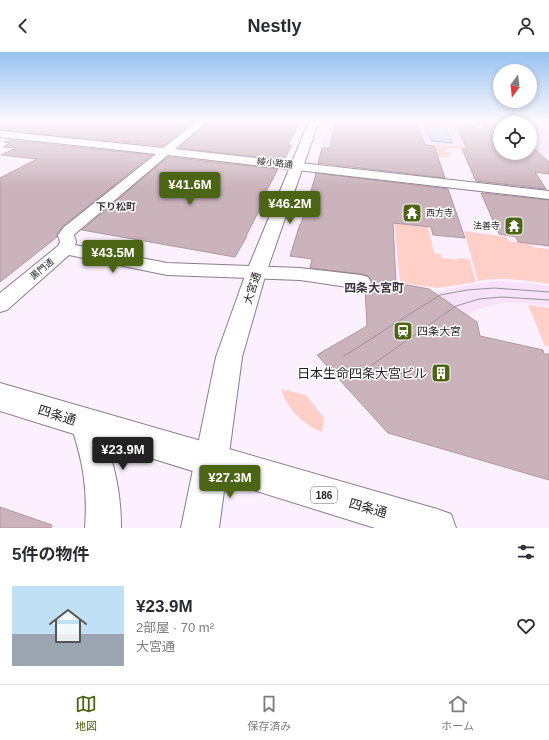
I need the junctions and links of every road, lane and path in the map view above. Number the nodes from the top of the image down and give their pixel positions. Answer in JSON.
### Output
{"nodes":[{"id":1,"x":85,"y":143,"type":"edge"},
{"id":2,"x":176,"y":143,"type":"edge"},
{"id":3,"x":306,"y":143,"type":"edge"},
{"id":4,"x":166,"y":152,"type":"junction"},
{"id":5,"x":298,"y":166,"type":"junction"},
{"id":6,"x":549,"y":195,"type":"edge"},
{"id":7,"x":65,"y":250,"type":"junction"},
{"id":8,"x":256,"y":273,"type":"junction"},
{"id":9,"x":362,"y":282,"type":"dead end"},
{"id":10,"x":0,"y":304,"type":"edge"},
{"id":11,"x":0,"y":397,"type":"edge"},
{"id":12,"x":84,"y":423,"type":"junction"},
{"id":13,"x":212,"y":461,"type":"junction"},
{"id":14,"x":103,"y":528,"type":"edge"},
{"id":15,"x":200,"y":528,"type":"edge"},
{"id":16,"x":436,"y":528,"type":"edge"}],
"edges":[{"from":1,"to":4,"type":"street","name":"綾小路通"},
{"from":2,"to":4,"type":"street"},
{"from":3,"to":5,"type":"street","name":"大宮通"},
{"from":4,"to":5,"type":"street","name":"綾小路通"},
{"from":4,"to":7,"type":"street"},
{"from":5,"to":6,"type":"street","name":"綾小路通"},
{"from":5,"to":8,"type":"street","name":"大宮通"},
{"from":7,"to":8,"type":"street"},
{"from":7,"to":10,"type":"street","name":"黒門通"},
{"from":8,"to":9,"type":"street"},
{"from":8,"to":13,"type":"street","name":"大宮通"},
{"from":11,"to":12,"type":"street","name":"四条通","number":"186"},
{"from":12,"to":13,"type":"street","name":"四条通","number":"186"},
{"from":12,"to":14,"type":"street"},
{"from":13,"to":15,"type":"street","name":"大宮通"},
{"from":13,"to":16,"type":"street","name":"四条通","number":"186"}]}
